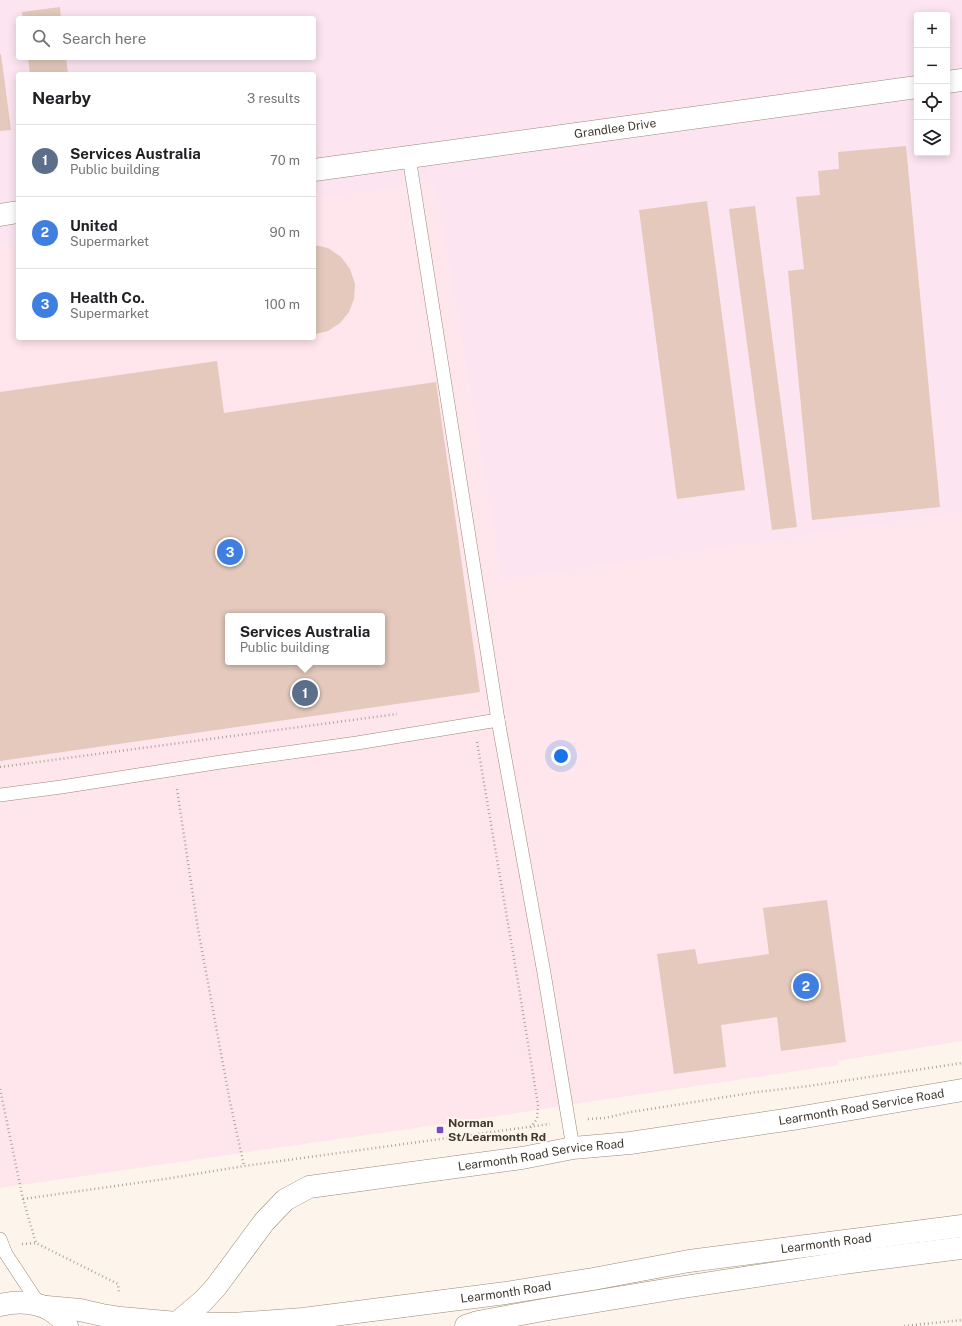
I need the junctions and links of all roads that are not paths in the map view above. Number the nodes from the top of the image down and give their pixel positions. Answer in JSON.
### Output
{"nodes":[{"id":1,"x":962,"y":80,"type":"edge"},
{"id":2,"x":950,"y":82,"type":"edge"},
{"id":3,"x":914,"y":86,"type":"edge"},
{"id":4,"x":409,"y":156,"type":"junction"},
{"id":5,"x":316,"y":170,"type":"edge"},
{"id":6,"x":16,"y":212,"type":"edge"},
{"id":7,"x":0,"y":215,"type":"edge"},
{"id":8,"x":498,"y":720,"type":"junction"},
{"id":9,"x":0,"y":795,"type":"edge"},
{"id":10,"x":962,"y":1090,"type":"edge"},
{"id":11,"x":573,"y":1148,"type":"junction"},
{"id":12,"x":962,"y":1226,"type":"edge"},
{"id":13,"x":1,"y":1242,"type":"edge"},
{"id":14,"x":962,"y":1248,"type":"edge"},
{"id":15,"x":0,"y":1305,"type":"edge"},
{"id":16,"x":43,"y":1306,"type":"junction"},
{"id":17,"x":177,"y":1323,"type":"junction"},
{"id":18,"x":67,"y":1326,"type":"edge"},
{"id":19,"x":466,"y":1326,"type":"edge"}],
"edges":[{"from":1,"to":2,"type":"street"},
{"from":3,"to":4,"type":"street","name":"Grandlee Drive"},
{"from":4,"to":5,"type":"street","name":"Grandlee Drive"},
{"from":4,"to":8,"type":"lane"},
{"from":6,"to":7,"type":"street"},
{"from":8,"to":9,"type":"lane"},
{"from":8,"to":11,"type":"lane"},
{"from":10,"to":11,"type":"street","name":"Learmonth Road Service Road"},
{"from":11,"to":17,"type":"street","name":"Learmonth Road Service Road"},
{"from":12,"to":17,"type":"street","name":"Learmonth Road"},
{"from":13,"to":16,"type":"lane"},
{"from":14,"to":19,"type":"street","name":"Learmonth Road"},
{"from":15,"to":16,"type":"street","name":"Learmonth Road"},
{"from":16,"to":17,"type":"street","name":"Learmonth Road"},
{"from":16,"to":18,"type":"street"}]}
